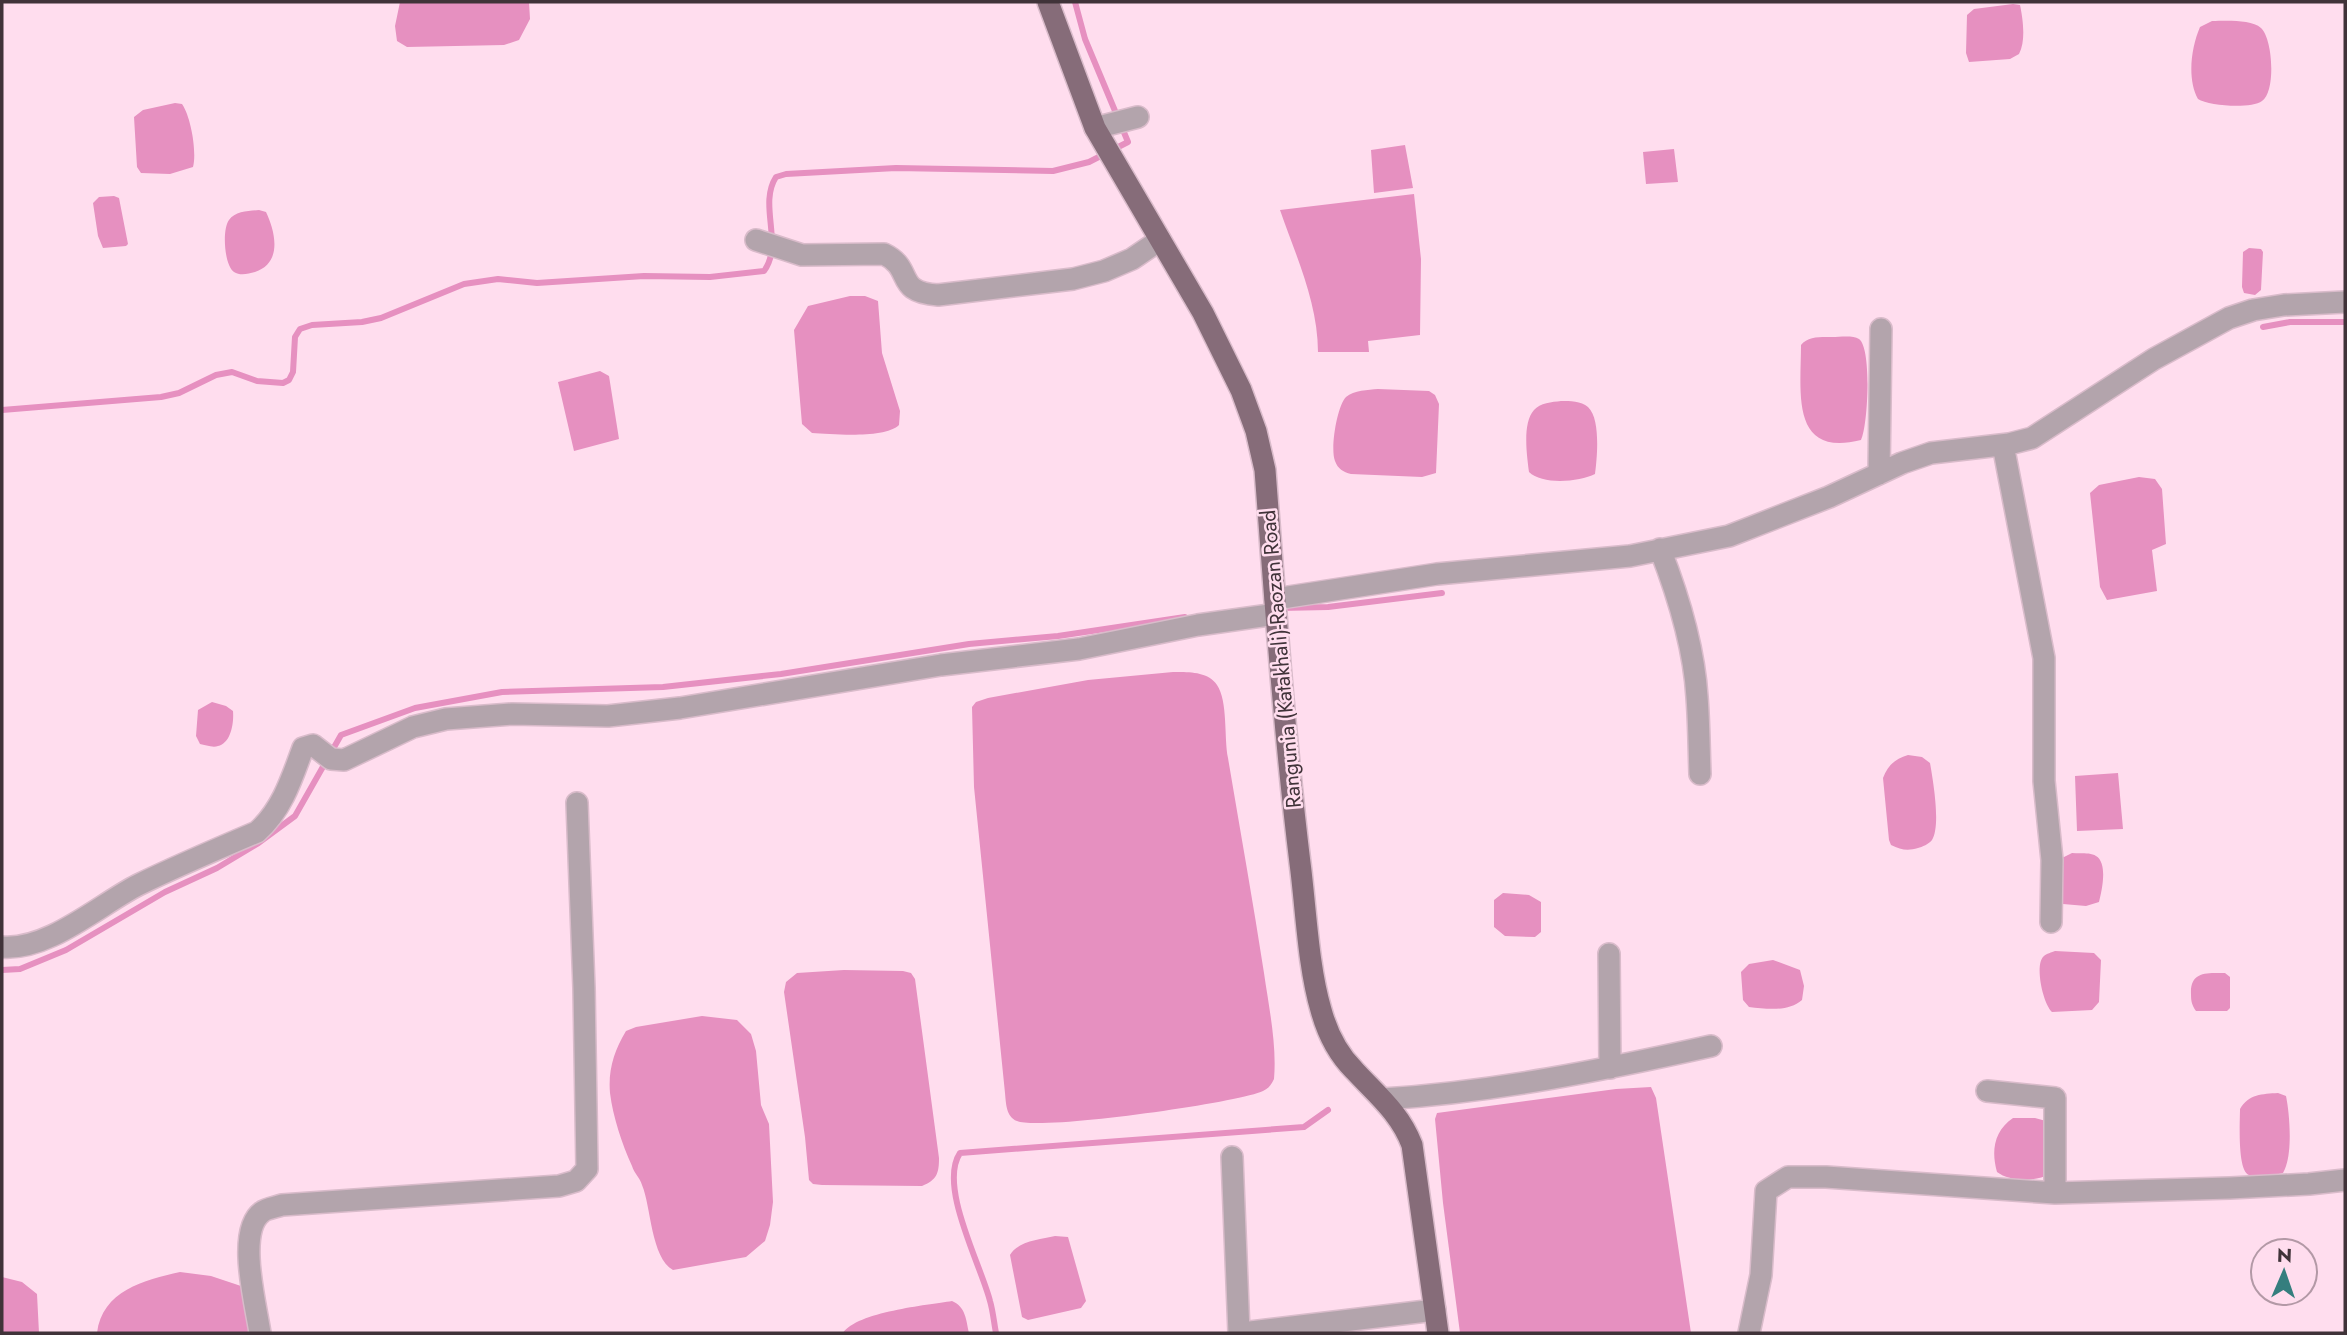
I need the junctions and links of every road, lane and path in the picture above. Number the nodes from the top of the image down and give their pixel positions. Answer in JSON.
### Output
{"nodes":[{"id":1,"x":1048,"y":2,"type":"edge"},
{"id":2,"x":756,"y":240,"type":"dead end"},
{"id":3,"x":1160,"y":240,"type":"junction"},
{"id":4,"x":2345,"y":302,"type":"edge"},
{"id":5,"x":1881,"y":329,"type":"dead end"},
{"id":6,"x":2003,"y":445,"type":"junction"},
{"id":7,"x":1879,"y":474,"type":"junction"},
{"id":8,"x":1660,"y":549,"type":"junction"},
{"id":9,"x":1276,"y":607,"type":"junction"},
{"id":10,"x":1700,"y":774,"type":"dead end"},
{"id":11,"x":577,"y":803,"type":"dead end"},
{"id":12,"x":2051,"y":922,"type":"dead end"},
{"id":13,"x":2,"y":947,"type":"edge"},
{"id":14,"x":1608,"y":954,"type":"dead end"},
{"id":15,"x":1711,"y":1046,"type":"dead end"},
{"id":16,"x":1610,"y":1068,"type":"junction"},
{"id":17,"x":1987,"y":1091,"type":"dead end"},
{"id":18,"x":1383,"y":1099,"type":"junction"},
{"id":19,"x":1232,"y":1157,"type":"dead end"},
{"id":20,"x":2345,"y":1180,"type":"edge"},
{"id":21,"x":2055,"y":1193,"type":"junction"},
{"id":22,"x":1435,"y":1310,"type":"junction"},
{"id":23,"x":260,"y":1333,"type":"edge"},
{"id":24,"x":1240,"y":1333,"type":"edge"},
{"id":25,"x":1438,"y":1333,"type":"edge"},
{"id":26,"x":1749,"y":1333,"type":"edge"}],
"edges":[{"from":1,"to":3,"type":"main road","name":"Rangunia (Katakhali)-Raozan Road"},
{"from":2,"to":3,"type":"street"},
{"from":3,"to":9,"type":"main road","name":"Rangunia (Katakhali)-Raozan Road"},
{"from":4,"to":6,"type":"street"},
{"from":5,"to":7,"type":"street"},
{"from":6,"to":7,"type":"street"},
{"from":6,"to":12,"type":"street"},
{"from":7,"to":8,"type":"street"},
{"from":8,"to":9,"type":"street"},
{"from":8,"to":10,"type":"street"},
{"from":9,"to":13,"type":"street"},
{"from":9,"to":18,"type":"main road","name":"Rangunia (Katakhali)-Raozan Road"},
{"from":11,"to":23,"type":"street"},
{"from":14,"to":16,"type":"street"},
{"from":15,"to":16,"type":"street"},
{"from":16,"to":18,"type":"street"},
{"from":17,"to":21,"type":"street"},
{"from":18,"to":22,"type":"main road","name":"Rangunia (Katakhali)-Raozan Road"},
{"from":19,"to":24,"type":"street"},
{"from":20,"to":21,"type":"street"},
{"from":21,"to":26,"type":"street"},
{"from":22,"to":24,"type":"street"},
{"from":22,"to":25,"type":"main road","name":"Rangunia (Katakhali)-Raozan Road"}]}
